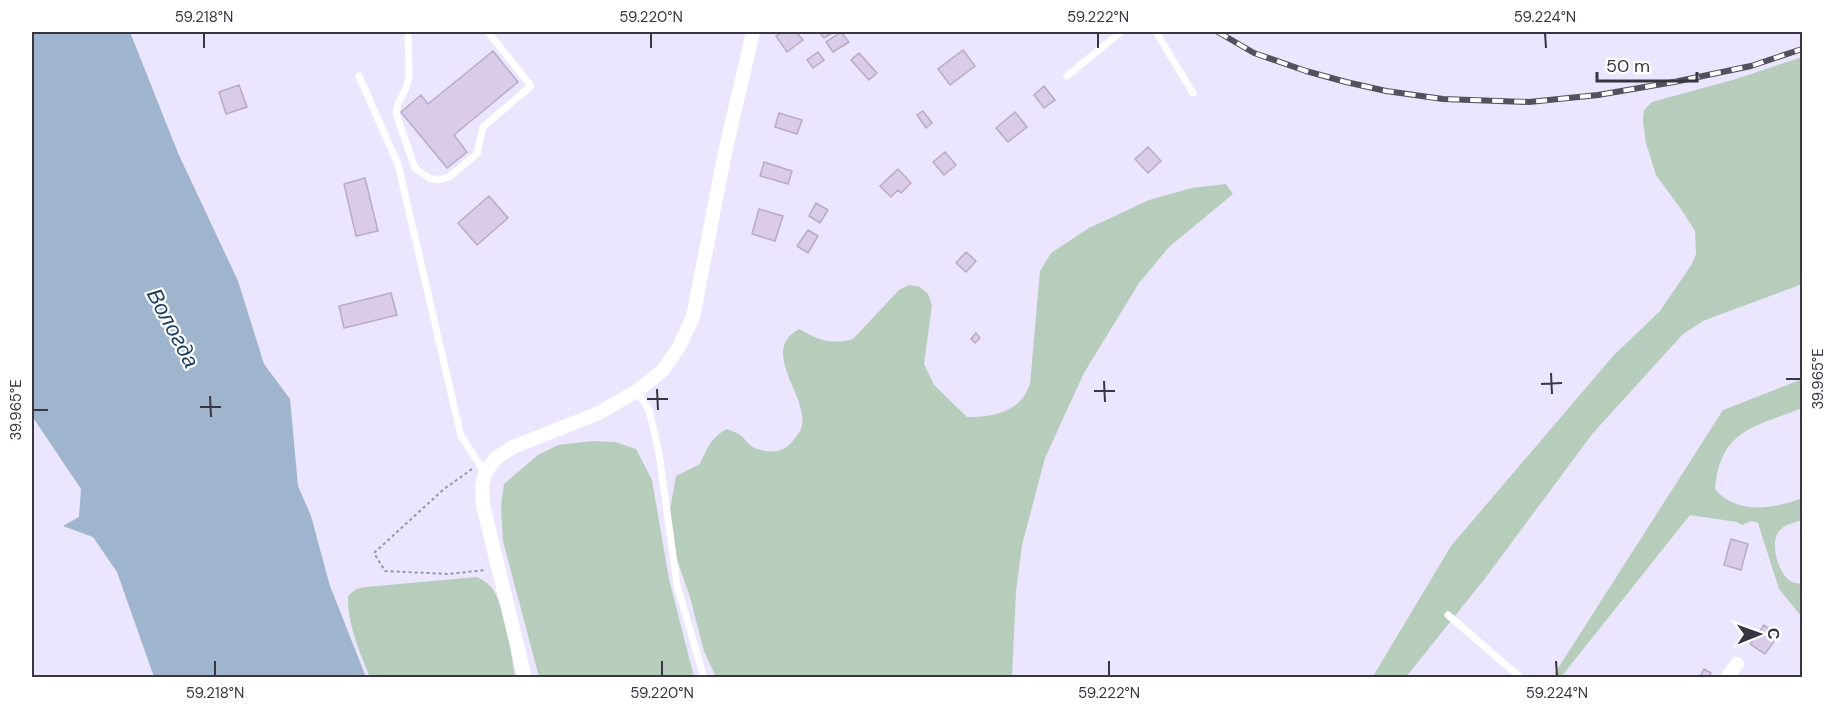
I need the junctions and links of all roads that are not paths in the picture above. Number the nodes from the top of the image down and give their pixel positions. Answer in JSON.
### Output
{"nodes":[{"id":1,"x":408,"y":32,"type":"edge"},
{"id":2,"x":488,"y":32,"type":"edge"},
{"id":3,"x":753,"y":32,"type":"edge"},
{"id":4,"x":1120,"y":32,"type":"edge"},
{"id":5,"x":1156,"y":32,"type":"edge"},
{"id":6,"x":359,"y":76,"type":"dead end"},
{"id":7,"x":1067,"y":76,"type":"dead end"},
{"id":8,"x":1193,"y":93,"type":"dead end"},
{"id":9,"x":638,"y":392,"type":"junction"},
{"id":10,"x":482,"y":468,"type":"junction"},
{"id":11,"x":1448,"y":615,"type":"dead end"},
{"id":12,"x":1737,"y":664,"type":"dead end"},
{"id":13,"x":525,"y":678,"type":"edge"},
{"id":14,"x":704,"y":678,"type":"edge"},
{"id":15,"x":1521,"y":678,"type":"edge"},
{"id":16,"x":1727,"y":678,"type":"edge"}],
"edges":[{"from":1,"to":2,"type":"lane"},
{"from":3,"to":9,"type":"street"},
{"from":4,"to":7,"type":"lane"},
{"from":5,"to":8,"type":"lane"},
{"from":6,"to":10,"type":"lane"},
{"from":9,"to":10,"type":"street"},
{"from":9,"to":14,"type":"lane"},
{"from":10,"to":13,"type":"street"},
{"from":11,"to":15,"type":"lane"},
{"from":12,"to":16,"type":"street"}]}
